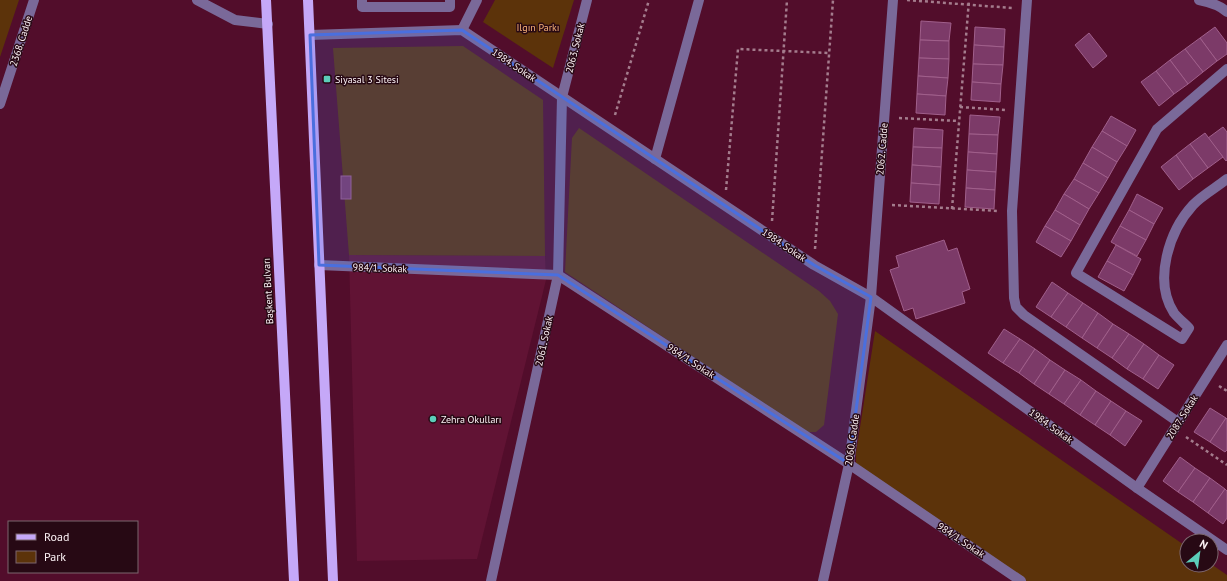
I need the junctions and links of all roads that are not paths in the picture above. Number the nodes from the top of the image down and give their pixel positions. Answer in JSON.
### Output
{"nodes":[{"id":1,"x":34,"y":0,"type":"edge"},
{"id":2,"x":197,"y":0,"type":"edge"},
{"id":3,"x":266,"y":0,"type":"edge"},
{"id":4,"x":308,"y":0,"type":"edge"},
{"id":5,"x":362,"y":0,"type":"edge"},
{"id":6,"x":450,"y":0,"type":"edge"},
{"id":7,"x":478,"y":0,"type":"edge"},
{"id":8,"x":588,"y":0,"type":"edge"},
{"id":9,"x":699,"y":0,"type":"edge"},
{"id":10,"x":893,"y":0,"type":"edge"},
{"id":11,"x":1199,"y":0,"type":"edge"},
{"id":12,"x":1027,"y":4,"type":"edge"},
{"id":13,"x":1227,"y":12,"type":"edge"},
{"id":14,"x":268,"y":24,"type":"junction"},
{"id":15,"x":462,"y":30,"type":"junction"},
{"id":16,"x":310,"y":34,"type":"junction"},
{"id":17,"x":1227,"y":69,"type":"edge"},
{"id":18,"x":562,"y":97,"type":"junction"},
{"id":19,"x":0,"y":104,"type":"edge"},
{"id":20,"x":655,"y":159,"type":"junction"},
{"id":21,"x":1227,"y":179,"type":"edge"},
{"id":22,"x":319,"y":265,"type":"junction"},
{"id":23,"x":558,"y":275,"type":"junction"},
{"id":24,"x":871,"y":297,"type":"junction"},
{"id":25,"x":1227,"y":345,"type":"edge"},
{"id":26,"x":1176,"y":426,"type":"junction"},
{"id":27,"x":849,"y":464,"type":"junction"},
{"id":28,"x":1137,"y":488,"type":"junction"},
{"id":29,"x":1227,"y":550,"type":"edge"},
{"id":30,"x":294,"y":581,"type":"edge"},
{"id":31,"x":333,"y":581,"type":"edge"},
{"id":32,"x":491,"y":581,"type":"edge"},
{"id":33,"x":823,"y":581,"type":"edge"},
{"id":34,"x":1021,"y":581,"type":"edge"}],
"edges":[{"from":1,"to":19,"type":"street","name":"2368. Cadde"},
{"from":2,"to":14,"type":"street"},
{"from":3,"to":14,"type":"main road","name":"Başkent Bulvarı"},
{"from":4,"to":16,"type":"main road"},
{"from":5,"to":6,"type":"street"},
{"from":7,"to":15,"type":"street"},
{"from":8,"to":18,"type":"street","name":"2063. Sokak"},
{"from":9,"to":20,"type":"street"},
{"from":10,"to":24,"type":"street","name":"2062. Cadde"},
{"from":11,"to":13,"type":"street"},
{"from":12,"to":26,"type":"street"},
{"from":14,"to":30,"type":"main road","name":"Başkent Bulvarı"},
{"from":15,"to":16,"type":"street"},
{"from":15,"to":18,"type":"street","name":"1984. Sokak"},
{"from":16,"to":22,"type":"main road"},
{"from":17,"to":21,"type":"street"},
{"from":18,"to":20,"type":"street","name":"1984. Sokak"},
{"from":18,"to":23,"type":"street","name":"2061. Sokak"},
{"from":20,"to":24,"type":"street","name":"1984. Sokak"},
{"from":22,"to":23,"type":"street","name":"984/1. Sokak"},
{"from":22,"to":31,"type":"main road"},
{"from":23,"to":27,"type":"street","name":"984/1. Sokak"},
{"from":23,"to":32,"type":"street","name":"2061. Sokak"},
{"from":24,"to":27,"type":"street","name":"2060. Cadde"},
{"from":24,"to":28,"type":"street","name":"1984. Sokak"},
{"from":25,"to":26,"type":"street","name":"2087. Sokak"},
{"from":26,"to":28,"type":"street","name":"2087. Sokak"},
{"from":27,"to":33,"type":"street","name":"2060. Cadde"},
{"from":27,"to":34,"type":"street","name":"984/1. Sokak"},
{"from":28,"to":29,"type":"street","name":"1984. Sokak"}]}
